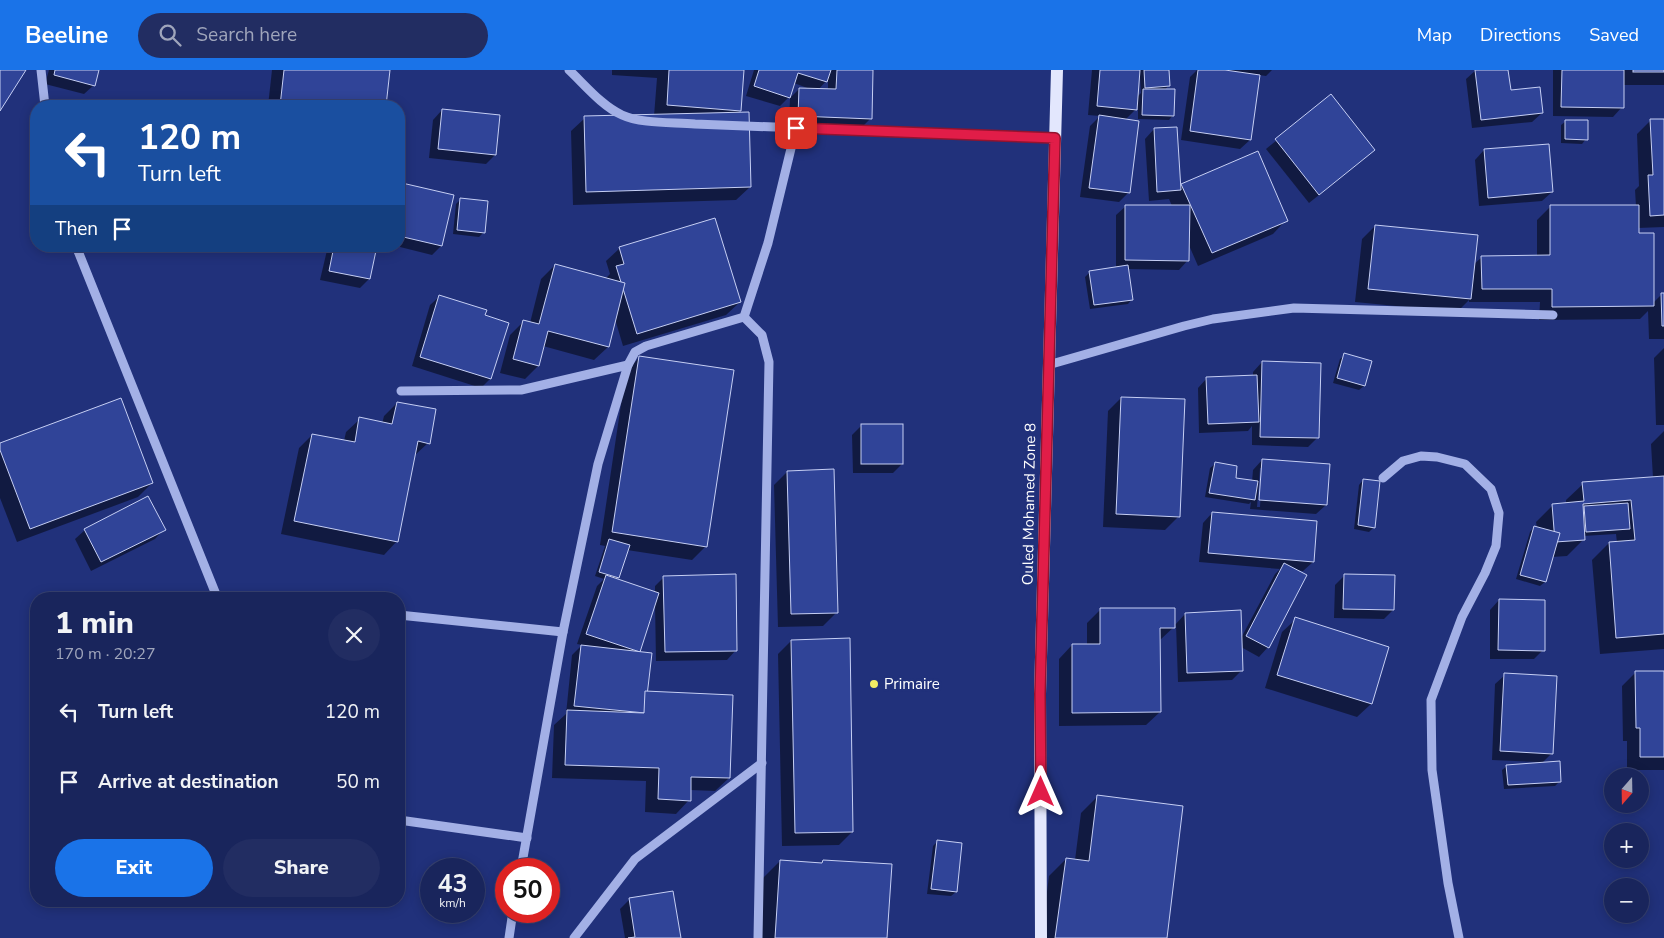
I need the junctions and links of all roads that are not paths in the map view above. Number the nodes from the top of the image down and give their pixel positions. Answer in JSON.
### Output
{"nodes":[{"id":1,"x":41,"y":70,"type":"edge"},
{"id":2,"x":569,"y":70,"type":"edge"},
{"id":3,"x":1057,"y":70,"type":"edge"},
{"id":4,"x":44,"y":100,"type":"edge"},
{"id":5,"x":796,"y":128,"type":"junction"},
{"id":6,"x":1055,"y":138,"type":"junction"},
{"id":7,"x":78,"y":252,"type":"edge"},
{"id":8,"x":1552,"y":315,"type":"dead end"},
{"id":9,"x":744,"y":317,"type":"junction"},
{"id":10,"x":628,"y":365,"type":"junction"},
{"id":11,"x":1048,"y":365,"type":"junction"},
{"id":12,"x":401,"y":391,"type":"dead end"},
{"id":13,"x":1383,"y":478,"type":"dead end"},
{"id":14,"x":215,"y":592,"type":"edge"},
{"id":15,"x":405,"y":617,"type":"edge"},
{"id":16,"x":563,"y":632,"type":"junction"},
{"id":17,"x":762,"y":763,"type":"junction"},
{"id":18,"x":405,"y":821,"type":"edge"},
{"id":19,"x":527,"y":838,"type":"junction"},
{"id":20,"x":523,"y":858,"type":"edge"},
{"id":21,"x":511,"y":923,"type":"edge"},
{"id":22,"x":509,"y":938,"type":"edge"},
{"id":23,"x":574,"y":938,"type":"edge"},
{"id":24,"x":758,"y":938,"type":"edge"},
{"id":25,"x":1041,"y":938,"type":"edge"},
{"id":26,"x":1459,"y":938,"type":"edge"}],
"edges":[{"from":1,"to":4,"type":"street"},
{"from":2,"to":5,"type":"street"},
{"from":3,"to":6,"type":"main road","name":"Ouled Mohamed Zone 8"},
{"from":5,"to":6,"type":"street"},
{"from":5,"to":9,"type":"street"},
{"from":6,"to":11,"type":"main road","name":"Ouled Mohamed Zone 8"},
{"from":7,"to":14,"type":"street"},
{"from":8,"to":11,"type":"street"},
{"from":9,"to":10,"type":"street"},
{"from":9,"to":17,"type":"street"},
{"from":10,"to":12,"type":"street"},
{"from":10,"to":16,"type":"street"},
{"from":11,"to":25,"type":"main road","name":"Ouled Mohamed Zone 8"},
{"from":13,"to":26,"type":"street"},
{"from":15,"to":16,"type":"street"},
{"from":16,"to":19,"type":"street"},
{"from":17,"to":23,"type":"street"},
{"from":17,"to":24,"type":"street"},
{"from":18,"to":19,"type":"street"},
{"from":19,"to":20,"type":"street"},
{"from":21,"to":22,"type":"street"}]}
